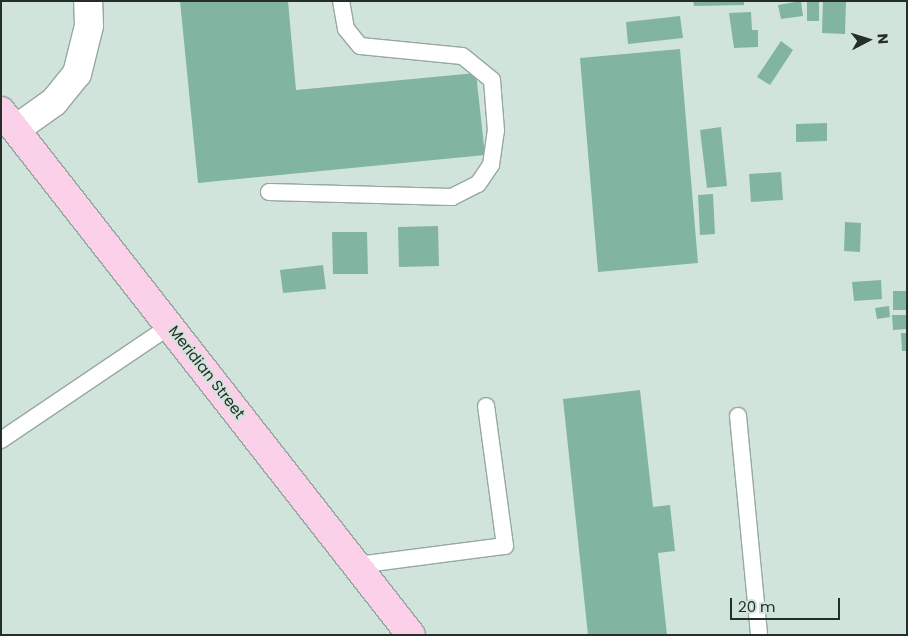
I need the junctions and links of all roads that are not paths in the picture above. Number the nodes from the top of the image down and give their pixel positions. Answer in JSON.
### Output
{"nodes":[{"id":1,"x":88,"y":1,"type":"edge"},
{"id":2,"x":341,"y":1,"type":"edge"},
{"id":3,"x":9,"y":120,"type":"edge"},
{"id":4,"x":270,"y":192,"type":"dead end"},
{"id":5,"x":170,"y":326,"type":"junction"},
{"id":6,"x":486,"y":406,"type":"dead end"},
{"id":7,"x":738,"y":416,"type":"dead end"},
{"id":8,"x":1,"y":440,"type":"edge"},
{"id":9,"x":358,"y":565,"type":"junction"},
{"id":10,"x":411,"y":635,"type":"edge"},
{"id":11,"x":759,"y":635,"type":"edge"}],
"edges":[{"from":1,"to":3,"type":"street"},
{"from":2,"to":4,"type":"lane"},
{"from":3,"to":5,"type":"main road","name":"Meridian Street"},
{"from":5,"to":8,"type":"lane"},
{"from":5,"to":9,"type":"main road","name":"Meridian Street"},
{"from":6,"to":9,"type":"lane"},
{"from":7,"to":11,"type":"lane"},
{"from":9,"to":10,"type":"main road","name":"Meridian Street"}]}
